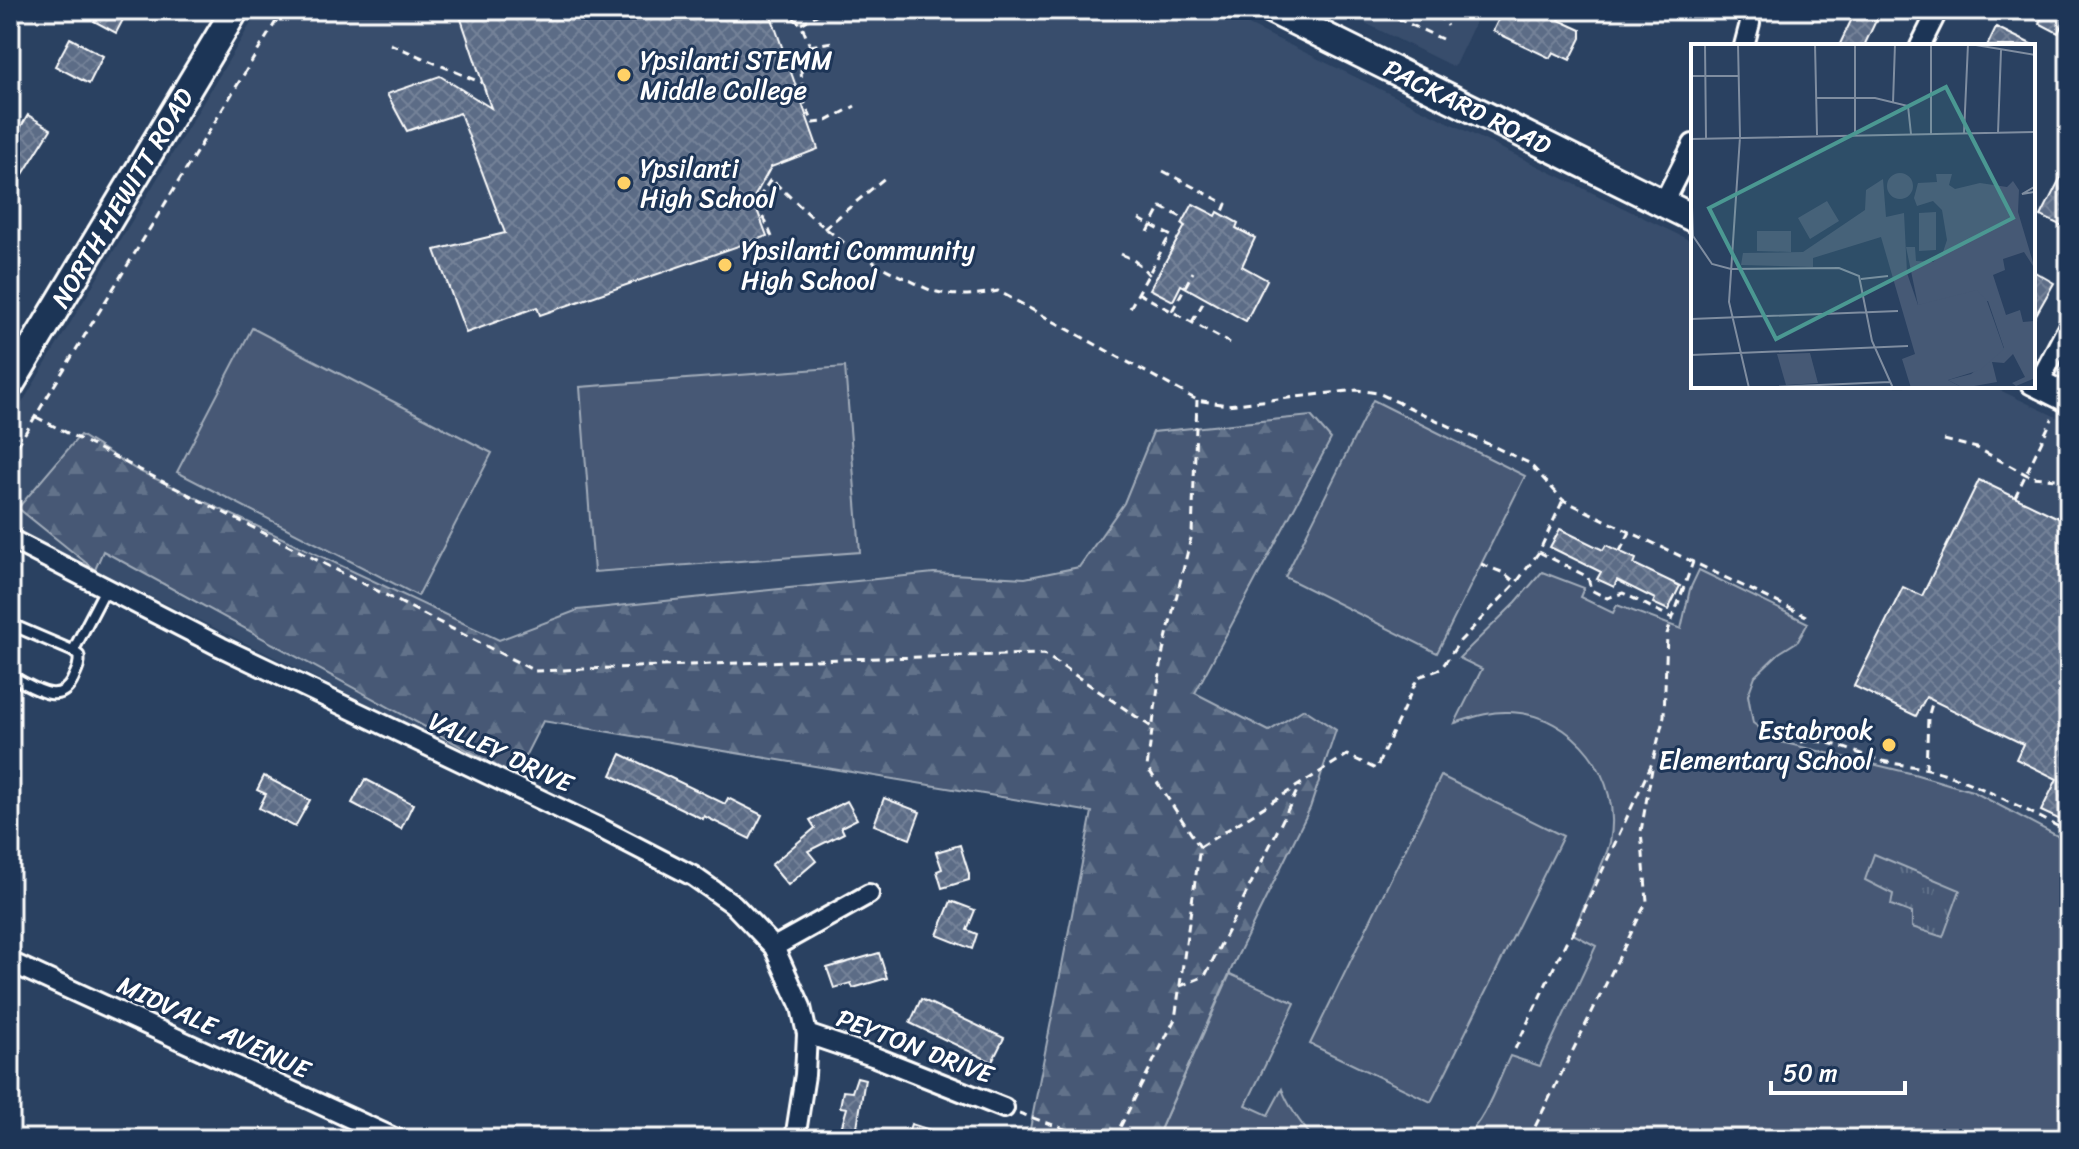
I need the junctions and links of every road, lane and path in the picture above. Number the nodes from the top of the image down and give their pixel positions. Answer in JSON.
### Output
{"nodes":[{"id":1,"x":235,"y":10,"type":"edge"},
{"id":2,"x":283,"y":10,"type":"edge"},
{"id":3,"x":782,"y":10,"type":"edge"},
{"id":4,"x":1393,"y":10,"type":"edge"},
{"id":5,"x":1423,"y":10,"type":"edge"},
{"id":6,"x":1746,"y":10,"type":"edge"},
{"id":7,"x":1938,"y":10,"type":"edge"},
{"id":8,"x":1275,"y":11,"type":"edge"},
{"id":9,"x":820,"y":13,"type":"dead end"},
{"id":10,"x":801,"y":24,"type":"junction"},
{"id":11,"x":1447,"y":26,"type":"dead end"},
{"id":12,"x":1442,"y":39,"type":"dead end"},
{"id":13,"x":832,"y":42,"type":"dead end"},
{"id":14,"x":390,"y":44,"type":"dead end"},
{"id":15,"x":1745,"y":44,"type":"edge"},
{"id":16,"x":1921,"y":44,"type":"edge"},
{"id":17,"x":810,"y":46,"type":"junction"},
{"id":18,"x":800,"y":55,"type":"junction"},
{"id":19,"x":785,"y":56,"type":"dead end"},
{"id":20,"x":482,"y":83,"type":"dead end"},
{"id":21,"x":855,"y":106,"type":"dead end"},
{"id":22,"x":1691,"y":148,"type":"edge"},
{"id":23,"x":1163,"y":171,"type":"dead end"},
{"id":24,"x":887,"y":176,"type":"dead end"},
{"id":25,"x":1663,"y":203,"type":"junction"},
{"id":26,"x":1222,"y":214,"type":"dead end"},
{"id":27,"x":1691,"y":217,"type":"edge"},
{"id":28,"x":1139,"y":219,"type":"dead end"},
{"id":29,"x":1185,"y":219,"type":"dead end"},
{"id":30,"x":1151,"y":225,"type":"junction"},
{"id":31,"x":824,"y":229,"type":"junction"},
{"id":32,"x":1148,"y":232,"type":"dead end"},
{"id":33,"x":1170,"y":235,"type":"junction"},
{"id":34,"x":772,"y":237,"type":"dead end"},
{"id":35,"x":1177,"y":239,"type":"dead end"},
{"id":36,"x":1121,"y":254,"type":"dead end"},
{"id":37,"x":1193,"y":272,"type":"dead end"},
{"id":38,"x":1147,"y":275,"type":"junction"},
{"id":39,"x":1155,"y":279,"type":"dead end"},
{"id":40,"x":1138,"y":293,"type":"junction"},
{"id":41,"x":1206,"y":298,"type":"dead end"},
{"id":42,"x":1130,"y":308,"type":"dead end"},
{"id":43,"x":1172,"y":312,"type":"junction"},
{"id":44,"x":1192,"y":323,"type":"junction"},
{"id":45,"x":2069,"y":325,"type":"edge"},
{"id":46,"x":1230,"y":343,"type":"dead end"},
{"id":47,"x":2035,"y":382,"type":"edge"},
{"id":48,"x":10,"y":385,"type":"edge"},
{"id":49,"x":1197,"y":400,"type":"junction"},
{"id":50,"x":2060,"y":409,"type":"edge"},
{"id":51,"x":36,"y":417,"type":"junction"},
{"id":52,"x":1944,"y":440,"type":"dead end"},
{"id":53,"x":10,"y":458,"type":"edge"},
{"id":54,"x":2024,"y":474,"type":"junction"},
{"id":55,"x":2069,"y":480,"type":"edge"},
{"id":56,"x":2015,"y":497,"type":"dead end"},
{"id":57,"x":1563,"y":500,"type":"junction"},
{"id":58,"x":1630,"y":532,"type":"junction"},
{"id":59,"x":10,"y":539,"type":"edge"},
{"id":60,"x":1620,"y":551,"type":"dead end"},
{"id":61,"x":1539,"y":552,"type":"junction"},
{"id":62,"x":1693,"y":562,"type":"junction"},
{"id":63,"x":1481,"y":564,"type":"dead end"},
{"id":64,"x":1516,"y":583,"type":"junction"},
{"id":65,"x":106,"y":588,"type":"junction"},
{"id":66,"x":1806,"y":616,"type":"dead end"},
{"id":67,"x":1672,"y":618,"type":"junction"},
{"id":68,"x":10,"y":624,"type":"edge"},
{"id":69,"x":73,"y":651,"type":"junction"},
{"id":70,"x":10,"y":676,"type":"edge"},
{"id":71,"x":1933,"y":700,"type":"dead end"},
{"id":72,"x":1153,"y":728,"type":"junction"},
{"id":73,"x":1801,"y":742,"type":"dead end"},
{"id":74,"x":1653,"y":761,"type":"junction"},
{"id":75,"x":1926,"y":769,"type":"junction"},
{"id":76,"x":1301,"y":783,"type":"junction"},
{"id":77,"x":2069,"y":832,"type":"edge"},
{"id":78,"x":1200,"y":847,"type":"junction"},
{"id":79,"x":869,"y":894,"type":"dead end"},
{"id":80,"x":774,"y":947,"type":"junction"},
{"id":81,"x":10,"y":962,"type":"edge"},
{"id":82,"x":1180,"y":986,"type":"junction"},
{"id":83,"x":807,"y":1034,"type":"junction"},
{"id":84,"x":1515,"y":1049,"type":"dead end"},
{"id":85,"x":1004,"y":1108,"type":"joint"},
{"id":86,"x":396,"y":1139,"type":"edge"},
{"id":87,"x":795,"y":1139,"type":"edge"},
{"id":88,"x":1093,"y":1139,"type":"edge"},
{"id":89,"x":1114,"y":1139,"type":"edge"},
{"id":90,"x":1529,"y":1139,"type":"edge"}],
"edges":[{"from":1,"to":48,"type":"main road","name":"NORTH HEWITT ROAD"},
{"from":2,"to":51,"type":"path"},
{"from":3,"to":10,"type":"path"},
{"from":4,"to":12,"type":"path"},
{"from":5,"to":11,"type":"path"},
{"from":6,"to":15,"type":"street"},
{"from":7,"to":16,"type":"street"},
{"from":8,"to":25,"type":"main road","name":"PACKARD ROAD"},
{"from":9,"to":10,"type":"path"},
{"from":10,"to":17,"type":"path"},
{"from":13,"to":17,"type":"path"},
{"from":14,"to":20,"type":"path"},
{"from":17,"to":18,"type":"path"},
{"from":18,"to":19,"type":"path"},
{"from":18,"to":21,"type":"path"},
{"from":22,"to":25,"type":"street"},
{"from":23,"to":26,"type":"path"},
{"from":24,"to":31,"type":"path"},
{"from":25,"to":27,"type":"main road","name":"PACKARD ROAD"},
{"from":28,"to":30,"type":"path"},
{"from":29,"to":30,"type":"path"},
{"from":30,"to":32,"type":"path"},
{"from":30,"to":33,"type":"path"},
{"from":31,"to":34,"type":"path"},
{"from":31,"to":49,"type":"path"},
{"from":33,"to":35,"type":"path"},
{"from":33,"to":38,"type":"path"},
{"from":36,"to":38,"type":"path"},
{"from":37,"to":43,"type":"path"},
{"from":38,"to":39,"type":"path"},
{"from":38,"to":40,"type":"path"},
{"from":40,"to":42,"type":"path"},
{"from":40,"to":43,"type":"path"},
{"from":41,"to":44,"type":"path"},
{"from":43,"to":44,"type":"path"},
{"from":44,"to":46,"type":"path"},
{"from":45,"to":47,"type":"street"},
{"from":47,"to":50,"type":"main road"},
{"from":49,"to":57,"type":"path"},
{"from":49,"to":72,"type":"path"},
{"from":50,"to":54,"type":"path"},
{"from":51,"to":53,"type":"path"},
{"from":51,"to":72,"type":"path"},
{"from":52,"to":54,"type":"path"},
{"from":54,"to":55,"type":"path"},
{"from":54,"to":56,"type":"path"},
{"from":57,"to":58,"type":"path"},
{"from":57,"to":61,"type":"path"},
{"from":58,"to":60,"type":"path"},
{"from":58,"to":62,"type":"path"},
{"from":59,"to":65,"type":"street","name":"VALLEY DRIVE"},
{"from":61,"to":64,"type":"path"},
{"from":61,"to":67,"type":"path"},
{"from":62,"to":66,"type":"path"},
{"from":62,"to":67,"type":"path"},
{"from":63,"to":64,"type":"path"},
{"from":64,"to":76,"type":"path"},
{"from":65,"to":69,"type":"lane"},
{"from":65,"to":80,"type":"street","name":"VALLEY DRIVE"},
{"from":67,"to":74,"type":"path"},
{"from":68,"to":69,"type":"lane"},
{"from":69,"to":70,"type":"lane"},
{"from":71,"to":75,"type":"path"},
{"from":72,"to":78,"type":"path"},
{"from":73,"to":75,"type":"path"},
{"from":74,"to":84,"type":"path"},
{"from":74,"to":90,"type":"path"},
{"from":75,"to":77,"type":"path"},
{"from":76,"to":78,"type":"path"},
{"from":76,"to":82,"type":"path"},
{"from":78,"to":82,"type":"path"},
{"from":79,"to":80,"type":"street"},
{"from":80,"to":83,"type":"street","name":"VALLEY DRIVE"},
{"from":81,"to":86,"type":"street","name":"MIDVALE AVENUE"},
{"from":82,"to":89,"type":"path"},
{"from":83,"to":85,"type":"street","name":"PEYTON DRIVE"},
{"from":83,"to":87,"type":"street","name":"VALLEY DRIVE"},
{"from":85,"to":88,"type":"path"}]}
